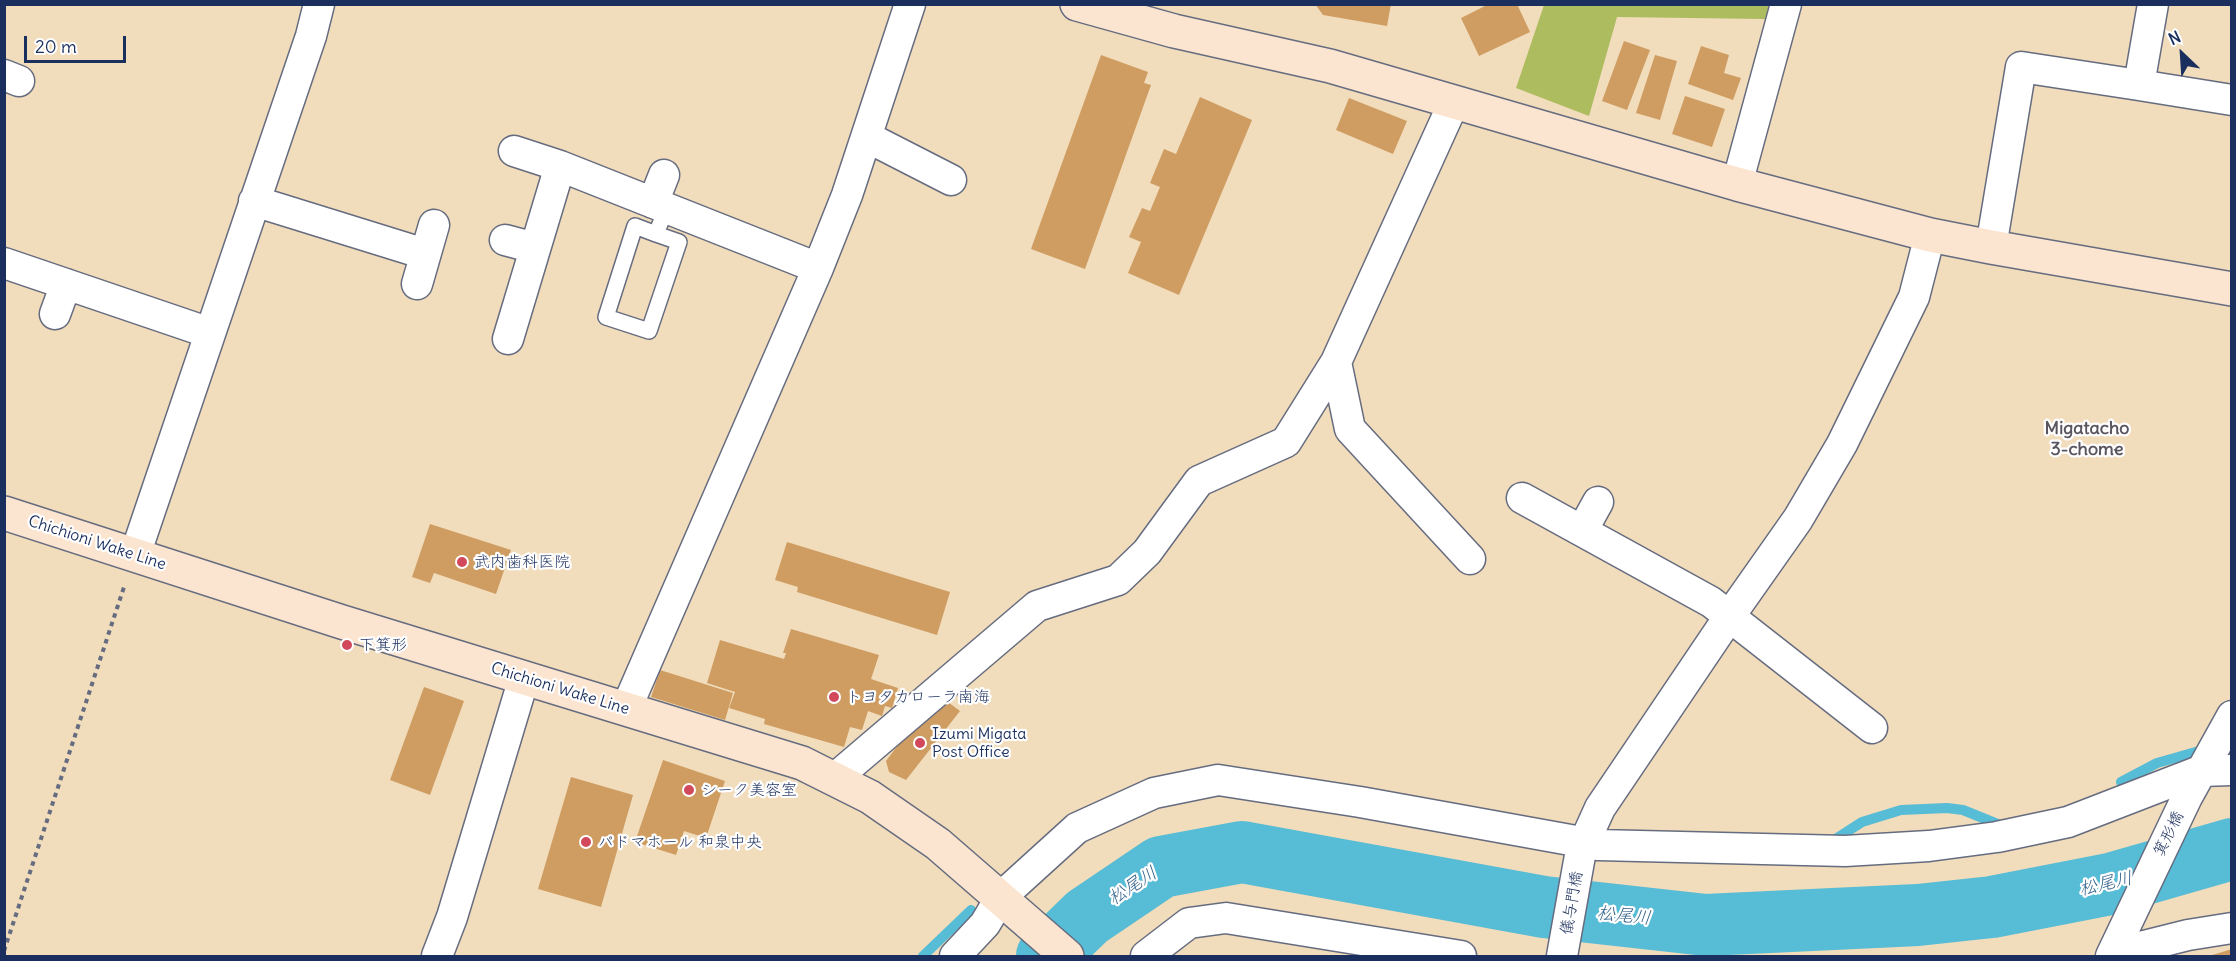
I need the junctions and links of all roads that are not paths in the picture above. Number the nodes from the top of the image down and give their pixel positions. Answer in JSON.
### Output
{"nodes":[{"id":1,"x":319,"y":4,"type":"edge"},
{"id":2,"x":910,"y":4,"type":"edge"},
{"id":3,"x":1077,"y":4,"type":"edge"},
{"id":4,"x":1786,"y":4,"type":"edge"},
{"id":5,"x":2153,"y":4,"type":"edge"},
{"id":6,"x":2139,"y":85,"type":"junction"},
{"id":7,"x":2232,"y":100,"type":"edge"},
{"id":8,"x":1454,"y":102,"type":"junction"},
{"id":9,"x":867,"y":137,"type":"junction"},
{"id":10,"x":514,"y":151,"type":"dead end"},
{"id":11,"x":560,"y":166,"type":"junction"},
{"id":12,"x":664,"y":175,"type":"dead end"},
{"id":13,"x":951,"y":180,"type":"dead end"},
{"id":14,"x":1737,"y":184,"type":"junction"},
{"id":15,"x":254,"y":201,"type":"junction"},
{"id":16,"x":659,"y":215,"type":"junction"},
{"id":17,"x":434,"y":225,"type":"dead end"},
{"id":18,"x":1930,"y":235,"type":"junction"},
{"id":19,"x":505,"y":240,"type":"dead end"},
{"id":20,"x":1991,"y":247,"type":"junction"},
{"id":21,"x":535,"y":248,"type":"junction"},
{"id":22,"x":425,"y":254,"type":"junction"},
{"id":23,"x":4,"y":262,"type":"edge"},
{"id":24,"x":818,"y":268,"type":"junction"},
{"id":25,"x":66,"y":284,"type":"junction"},
{"id":26,"x":417,"y":284,"type":"dead end"},
{"id":27,"x":2232,"y":289,"type":"edge"},
{"id":28,"x":55,"y":314,"type":"dead end"},
{"id":29,"x":210,"y":333,"type":"junction"},
{"id":30,"x":508,"y":339,"type":"dead end"},
{"id":31,"x":1336,"y":362,"type":"junction"},
{"id":32,"x":1522,"y":498,"type":"dead end"},
{"id":33,"x":1598,"y":502,"type":"dead end"},
{"id":34,"x":4,"y":513,"type":"edge"},
{"id":35,"x":1582,"y":531,"type":"junction"},
{"id":36,"x":135,"y":555,"type":"junction"},
{"id":37,"x":1470,"y":560,"type":"dead end"},
{"id":38,"x":1729,"y":617,"type":"junction"},
{"id":39,"x":524,"y":678,"type":"junction"},
{"id":40,"x":626,"y":710,"type":"junction"},
{"id":41,"x":2232,"y":716,"type":"edge"},
{"id":42,"x":1872,"y":728,"type":"dead end"},
{"id":43,"x":2232,"y":770,"type":"edge"},
{"id":44,"x":2200,"y":771,"type":"junction"},
{"id":45,"x":834,"y":779,"type":"junction"},
{"id":46,"x":1582,"y":846,"type":"junction"},
{"id":47,"x":1009,"y":904,"type":"junction"},
{"id":48,"x":2232,"y":928,"type":"edge"},
{"id":49,"x":2114,"y":949,"type":"edge"},
{"id":50,"x":437,"y":957,"type":"edge"},
{"id":51,"x":955,"y":957,"type":"edge"},
{"id":52,"x":1067,"y":957,"type":"edge"},
{"id":53,"x":1146,"y":957,"type":"edge"},
{"id":54,"x":1461,"y":957,"type":"edge"},
{"id":55,"x":1562,"y":957,"type":"edge"}],
"edges":[{"from":1,"to":15,"type":"street"},
{"from":2,"to":9,"type":"street"},
{"from":3,"to":8,"type":"street"},
{"from":4,"to":14,"type":"street"},
{"from":5,"to":6,"type":"street"},
{"from":6,"to":7,"type":"street"},
{"from":6,"to":20,"type":"street"},
{"from":8,"to":14,"type":"street"},
{"from":8,"to":31,"type":"street"},
{"from":9,"to":13,"type":"street"},
{"from":9,"to":24,"type":"street"},
{"from":10,"to":11,"type":"street"},
{"from":11,"to":16,"type":"street"},
{"from":11,"to":21,"type":"street"},
{"from":12,"to":16,"type":"street"},
{"from":14,"to":18,"type":"street"},
{"from":15,"to":22,"type":"street"},
{"from":15,"to":29,"type":"street"},
{"from":16,"to":16,"type":"lane"},
{"from":16,"to":24,"type":"street"},
{"from":17,"to":22,"type":"street"},
{"from":18,"to":20,"type":"street"},
{"from":18,"to":38,"type":"street","name":"儀与門橋"},
{"from":19,"to":21,"type":"street"},
{"from":20,"to":27,"type":"street"},
{"from":21,"to":30,"type":"street"},
{"from":22,"to":26,"type":"street"},
{"from":23,"to":25,"type":"street"},
{"from":24,"to":40,"type":"street"},
{"from":25,"to":28,"type":"street"},
{"from":25,"to":29,"type":"street"},
{"from":29,"to":36,"type":"street"},
{"from":31,"to":37,"type":"street"},
{"from":31,"to":45,"type":"street"},
{"from":32,"to":35,"type":"street"},
{"from":33,"to":35,"type":"street"},
{"from":34,"to":36,"type":"street","name":"Chichioni Wake Line"},
{"from":35,"to":38,"type":"street"},
{"from":36,"to":39,"type":"street","name":"Chichioni Wake Line"},
{"from":38,"to":42,"type":"street"},
{"from":38,"to":46,"type":"street","name":"儀与門橋"},
{"from":39,"to":40,"type":"street","name":"Chichioni Wake Line"},
{"from":39,"to":50,"type":"street"},
{"from":40,"to":45,"type":"street","name":"Chichioni Wake Line"},
{"from":41,"to":44,"type":"street","name":"箕形橋"},
{"from":43,"to":44,"type":"street"},
{"from":44,"to":46,"type":"street"},
{"from":44,"to":49,"type":"street","name":"箕形橋"},
{"from":45,"to":47,"type":"street","name":"Chichioni Wake Line"},
{"from":46,"to":47,"type":"street"},
{"from":46,"to":55,"type":"street","name":"儀与門橋"},
{"from":47,"to":51,"type":"street"},
{"from":47,"to":52,"type":"street","name":"Chichioni Wake Line"},
{"from":48,"to":49,"type":"street"},
{"from":53,"to":54,"type":"street"}]}
